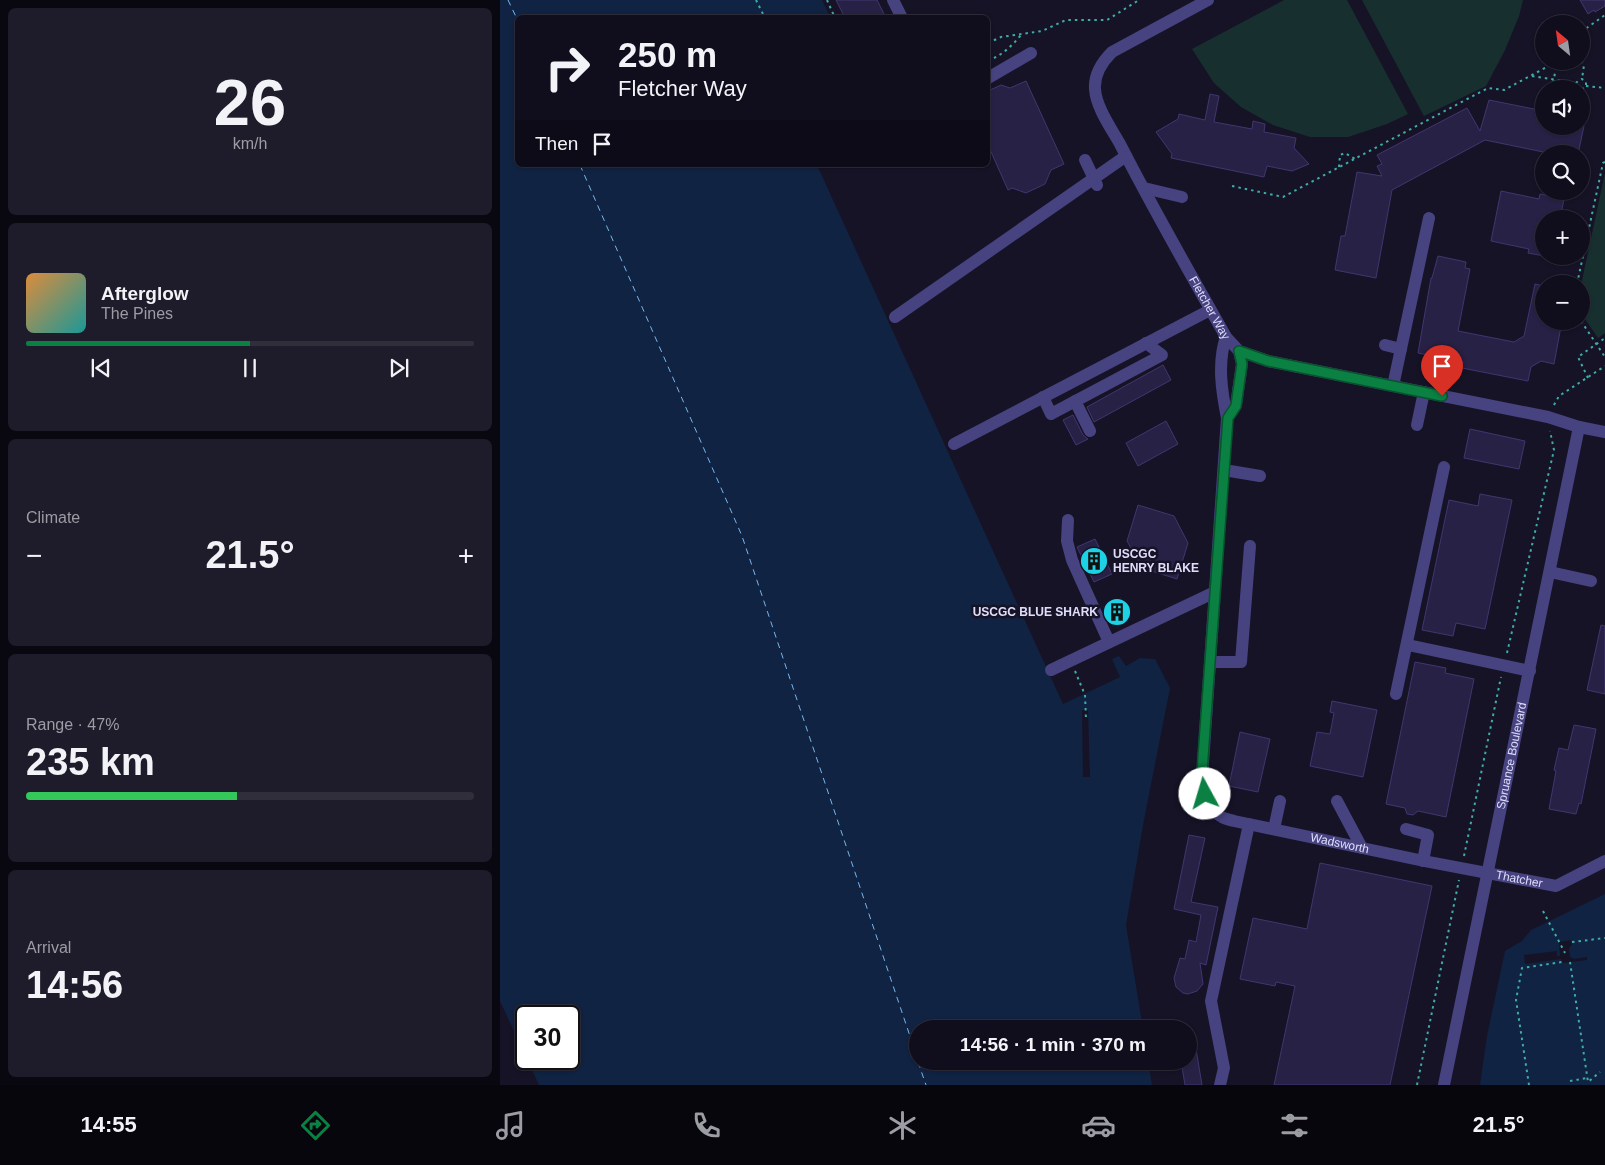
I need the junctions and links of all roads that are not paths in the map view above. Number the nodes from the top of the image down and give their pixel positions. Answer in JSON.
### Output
{"nodes":[{"id":1,"x":893,"y":0,"type":"edge"},
{"id":2,"x":1208,"y":0,"type":"edge"},
{"id":3,"x":900,"y":15,"type":"edge"},
{"id":4,"x":1032,"y":53,"type":"dead end"},
{"id":5,"x":990,"y":77,"type":"edge"},
{"id":6,"x":1126,"y":156,"type":"junction"},
{"id":7,"x":1085,"y":160,"type":"dead end"},
{"id":8,"x":1096,"y":182,"type":"junction"},
{"id":9,"x":1144,"y":188,"type":"junction"},
{"id":10,"x":1182,"y":197,"type":"dead end"},
{"id":11,"x":1429,"y":218,"type":"dead end"},
{"id":12,"x":1210,"y":310,"type":"junction"},
{"id":13,"x":895,"y":317,"type":"dead end"},
{"id":14,"x":1226,"y":337,"type":"junction"},
{"id":15,"x":1146,"y":343,"type":"junction"},
{"id":16,"x":1385,"y":345,"type":"dead end"},
{"id":17,"x":1401,"y":349,"type":"junction"},
{"id":18,"x":1239,"y":351,"type":"junction"},
{"id":19,"x":1393,"y":386,"type":"junction"},
{"id":20,"x":1424,"y":392,"type":"junction"},
{"id":21,"x":1043,"y":397,"type":"junction"},
{"id":22,"x":1075,"y":401,"type":"junction"},
{"id":23,"x":1228,"y":418,"type":"junction"},
{"id":24,"x":1417,"y":425,"type":"dead end"},
{"id":25,"x":1579,"y":427,"type":"junction"},
{"id":26,"x":1090,"y":431,"type":"dead end"},
{"id":27,"x":1605,"y":432,"type":"edge"},
{"id":28,"x":954,"y":444,"type":"dead end"},
{"id":29,"x":1444,"y":467,"type":"dead end"},
{"id":30,"x":1224,"y":470,"type":"junction"},
{"id":31,"x":1260,"y":476,"type":"dead end"},
{"id":32,"x":1068,"y":520,"type":"dead end"},
{"id":33,"x":1250,"y":546,"type":"dead end"},
{"id":34,"x":1550,"y":572,"type":"junction"},
{"id":35,"x":1591,"y":581,"type":"dead end"},
{"id":36,"x":1215,"y":592,"type":"junction"},
{"id":37,"x":1109,"y":642,"type":"junction"},
{"id":38,"x":1408,"y":645,"type":"junction"},
{"id":39,"x":1210,"y":662,"type":"junction"},
{"id":40,"x":1051,"y":670,"type":"dead end"},
{"id":41,"x":1530,"y":671,"type":"junction"},
{"id":42,"x":1396,"y":694,"type":"dead end"},
{"id":43,"x":1280,"y":801,"type":"dead end"},
{"id":44,"x":1337,"y":801,"type":"dead end"},
{"id":45,"x":1249,"y":824,"type":"junction"},
{"id":46,"x":1274,"y":829,"type":"junction"},
{"id":47,"x":1406,"y":829,"type":"dead end"},
{"id":48,"x":1366,"y":831,"type":"dead end"},
{"id":49,"x":1362,"y":848,"type":"junction"},
{"id":50,"x":1423,"y":861,"type":"junction"},
{"id":51,"x":1605,"y":861,"type":"edge"},
{"id":52,"x":1487,"y":873,"type":"junction"},
{"id":53,"x":1220,"y":1085,"type":"edge"},
{"id":54,"x":1444,"y":1085,"type":"edge"}],
"edges":[{"from":1,"to":3,"type":"street"},
{"from":2,"to":6,"type":"street","name":"Fletcher Way"},
{"from":4,"to":5,"type":"street"},
{"from":6,"to":8,"type":"street"},
{"from":6,"to":9,"type":"street","name":"Fletcher Way"},
{"from":7,"to":8,"type":"street"},
{"from":8,"to":13,"type":"street"},
{"from":9,"to":10,"type":"street"},
{"from":9,"to":12,"type":"street","name":"Fletcher Way"},
{"from":11,"to":17,"type":"street"},
{"from":12,"to":14,"type":"street","name":"Fletcher Way"},
{"from":12,"to":15,"type":"street"},
{"from":14,"to":18,"type":"street","name":"Fletcher Way"},
{"from":14,"to":23,"type":"street"},
{"from":15,"to":21,"type":"street"},
{"from":15,"to":22,"type":"street"},
{"from":16,"to":17,"type":"street"},
{"from":17,"to":19,"type":"street"},
{"from":18,"to":19,"type":"street","name":"Fletcher Way"},
{"from":18,"to":23,"type":"street"},
{"from":19,"to":20,"type":"street","name":"Fletcher Way"},
{"from":20,"to":24,"type":"street"},
{"from":20,"to":25,"type":"street","name":"Fletcher Way"},
{"from":21,"to":22,"type":"street"},
{"from":21,"to":28,"type":"street"},
{"from":22,"to":26,"type":"street"},
{"from":23,"to":30,"type":"street"},
{"from":25,"to":27,"type":"street","name":"Fletcher Way"},
{"from":25,"to":34,"type":"street","name":"Spruance Boulevard"},
{"from":29,"to":38,"type":"street"},
{"from":30,"to":31,"type":"street"},
{"from":30,"to":36,"type":"street"},
{"from":32,"to":37,"type":"street"},
{"from":33,"to":39,"type":"street"},
{"from":34,"to":35,"type":"street"},
{"from":34,"to":41,"type":"street","name":"Spruance Boulevard"},
{"from":36,"to":37,"type":"street"},
{"from":36,"to":39,"type":"street"},
{"from":37,"to":40,"type":"street"},
{"from":38,"to":41,"type":"street"},
{"from":38,"to":42,"type":"street"},
{"from":39,"to":45,"type":"street","name":"Wadsworth"},
{"from":41,"to":52,"type":"street","name":"Spruance Boulevard"},
{"from":43,"to":46,"type":"street"},
{"from":44,"to":49,"type":"street"},
{"from":45,"to":46,"type":"street","name":"Wadsworth"},
{"from":45,"to":53,"type":"street"},
{"from":46,"to":49,"type":"street","name":"Wadsworth"},
{"from":47,"to":50,"type":"street"},
{"from":48,"to":49,"type":"street"},
{"from":49,"to":50,"type":"street","name":"Wadsworth"},
{"from":50,"to":52,"type":"street","name":"Wadsworth"},
{"from":51,"to":52,"type":"street","name":"Thatcher"},
{"from":52,"to":54,"type":"street","name":"Spruance Boulevard"}]}
